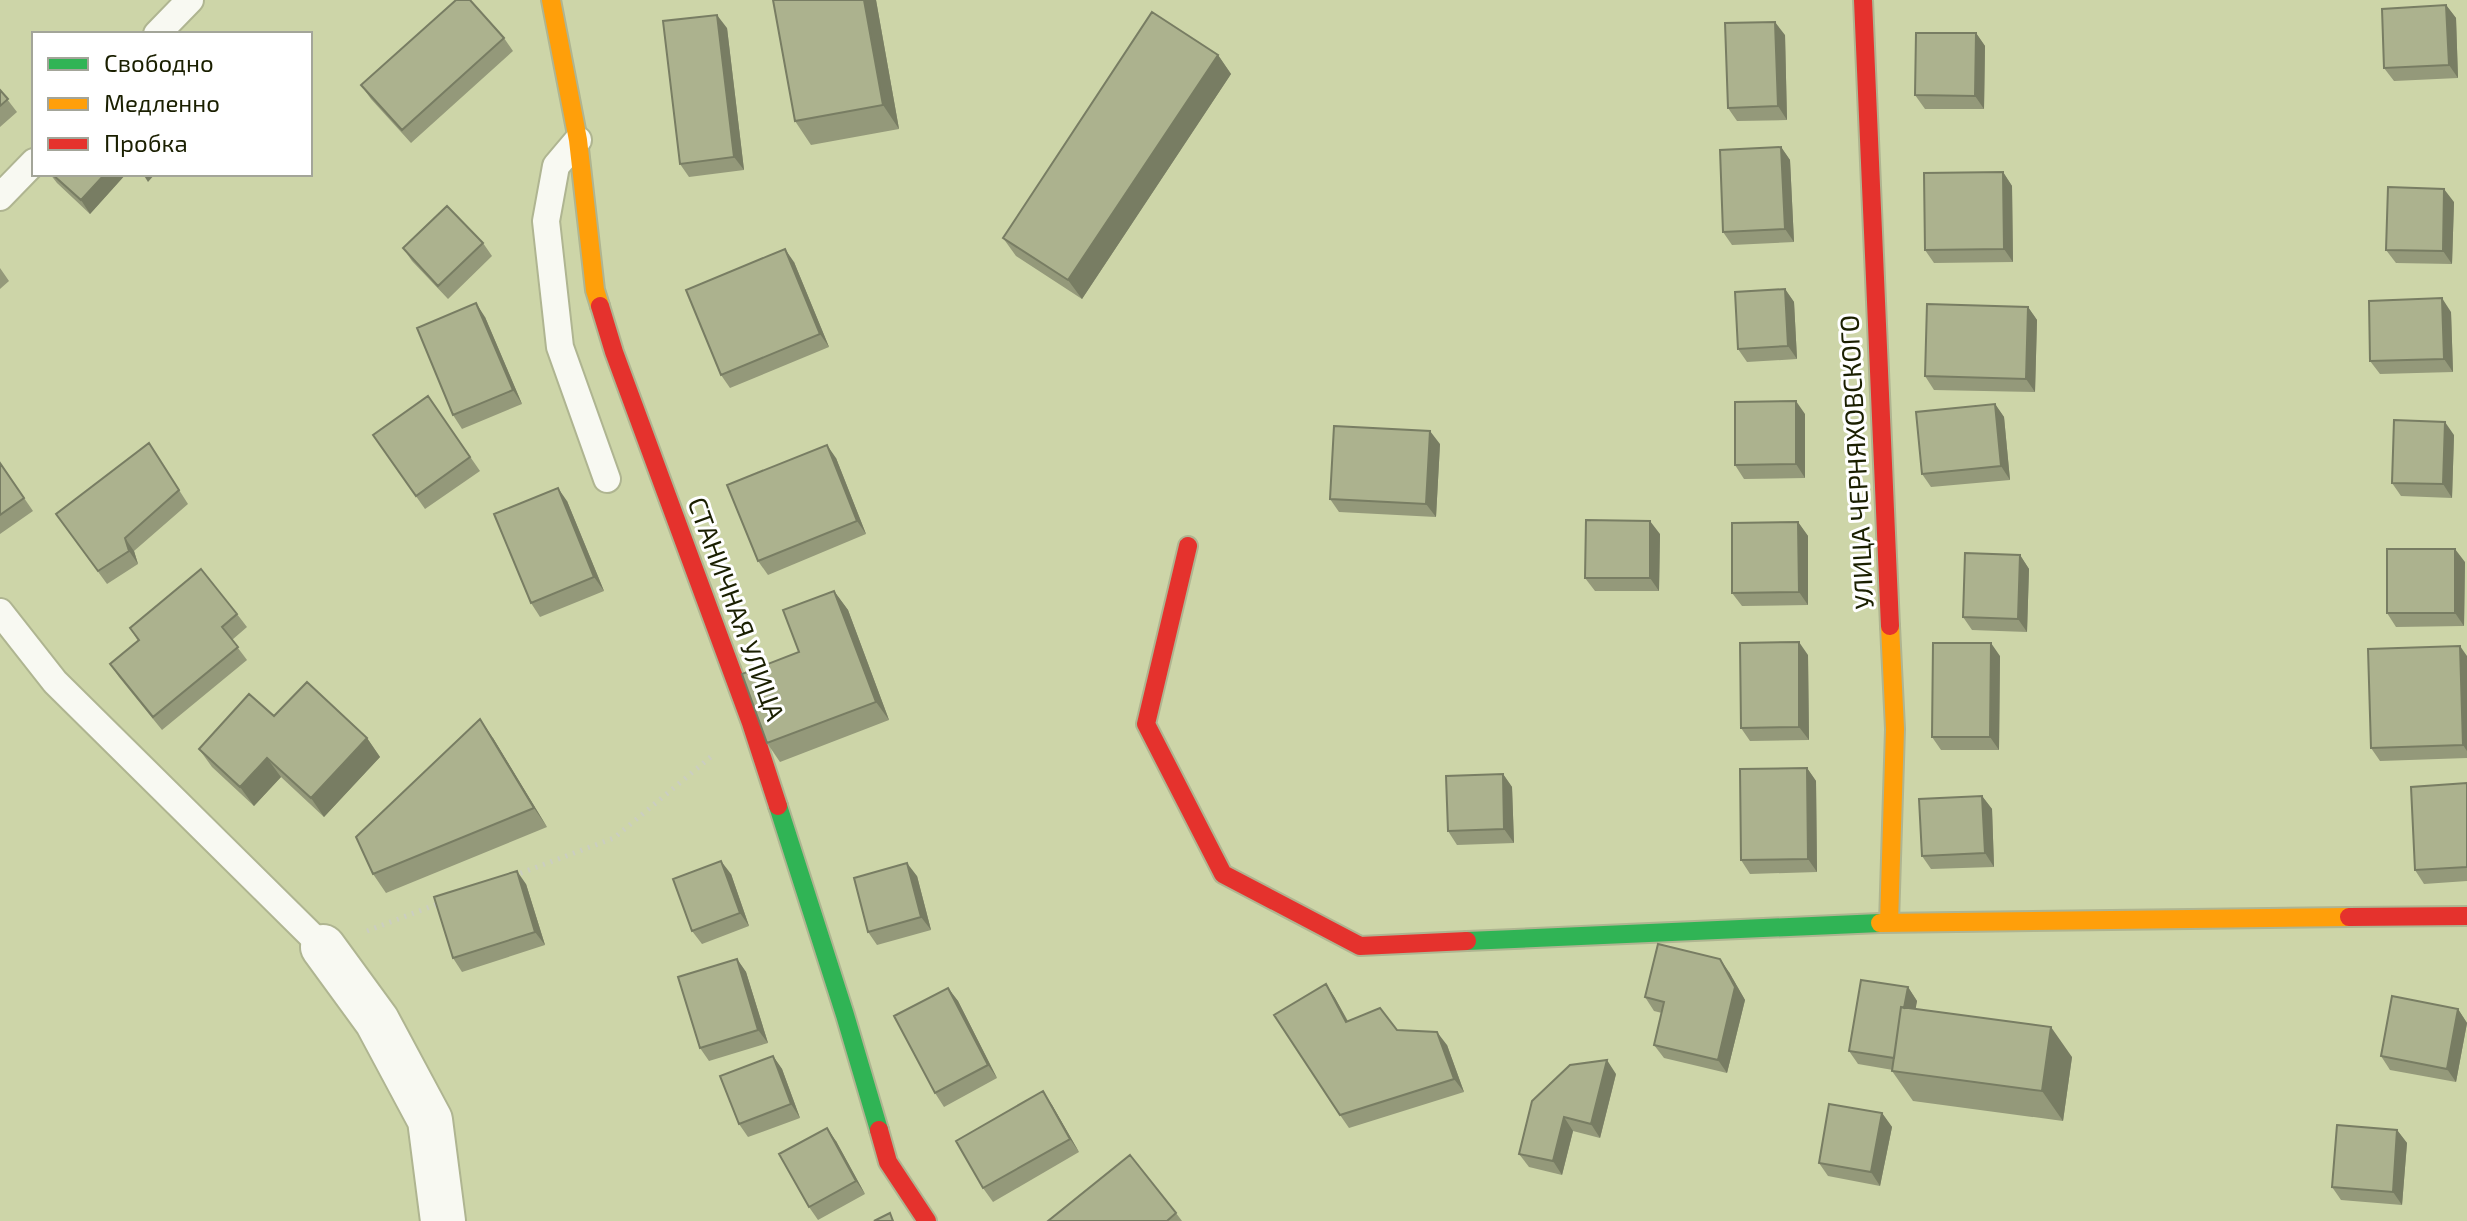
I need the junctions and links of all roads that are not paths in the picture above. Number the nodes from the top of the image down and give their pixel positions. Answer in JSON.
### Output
{"nodes":[{"id":1,"x":190,"y":0,"type":"edge"},
{"id":2,"x":551,"y":0,"type":"edge"},
{"id":3,"x":1863,"y":0,"type":"edge"},
{"id":4,"x":159,"y":32,"type":"edge"},
{"id":5,"x":578,"y":140,"type":"junction"},
{"id":6,"x":32,"y":164,"type":"edge"},
{"id":7,"x":0,"y":197,"type":"edge"},
{"id":8,"x":607,"y":479,"type":"dead end"},
{"id":9,"x":1188,"y":546,"type":"dead end"},
{"id":10,"x":0,"y":612,"type":"edge"},
{"id":11,"x":2467,"y":916,"type":"edge"},
{"id":12,"x":1889,"y":923,"type":"junction"},
{"id":13,"x":323,"y":947,"type":"joint"},
{"id":14,"x":443,"y":1221,"type":"edge"},
{"id":15,"x":927,"y":1221,"type":"edge"}],
"edges":[{"from":1,"to":4,"type":"lane"},
{"from":2,"to":5,"type":"street","name":"СТАНИЧНАЯ УЛИЦА"},
{"from":3,"to":12,"type":"street","name":"УЛИЦА ЧЕРНЯХОВСКОГО"},
{"from":5,"to":8,"type":"lane"},
{"from":5,"to":15,"type":"street","name":"СТАНИЧНАЯ УЛИЦА"},
{"from":6,"to":7,"type":"lane"},
{"from":9,"to":12,"type":"street"},
{"from":10,"to":13,"type":"lane"},
{"from":11,"to":12,"type":"street"},
{"from":13,"to":14,"type":"street"}]}
